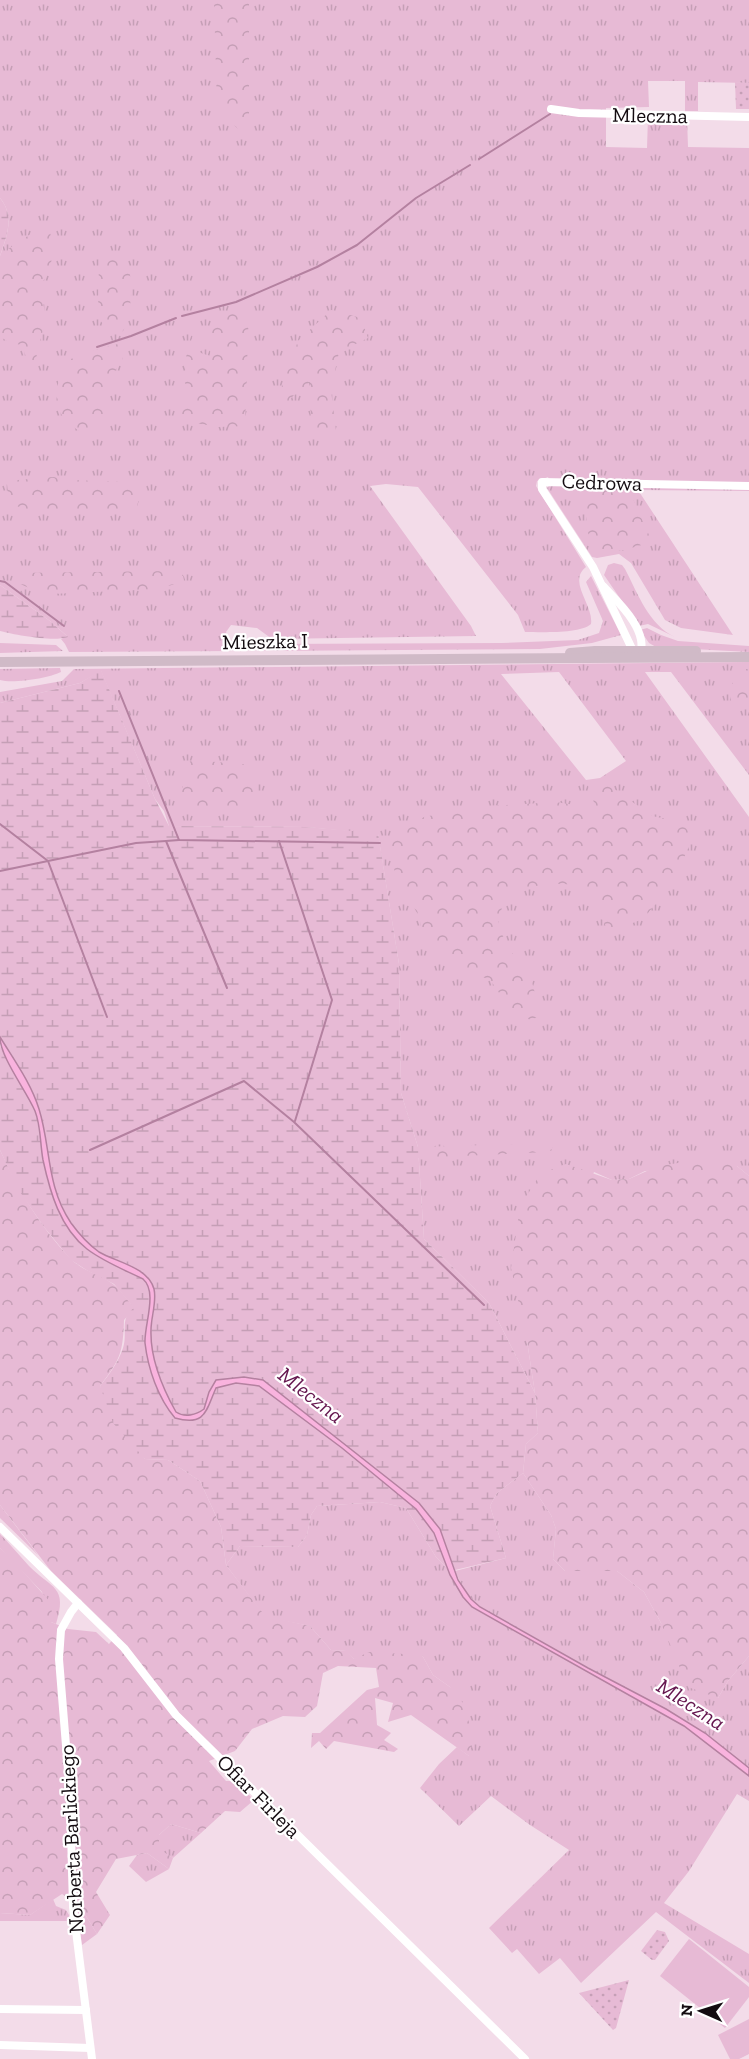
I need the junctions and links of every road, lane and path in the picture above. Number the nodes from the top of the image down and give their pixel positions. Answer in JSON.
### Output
{"nodes":[{"id":1,"x":551,"y":108,"type":"dead end"},
{"id":2,"x":749,"y":117,"type":"edge"},
{"id":3,"x":749,"y":486,"type":"edge"},
{"id":4,"x":603,"y":586,"type":"junction"},
{"id":5,"x":627,"y":639,"type":"junction"},
{"id":6,"x":617,"y":651,"type":"junction"},
{"id":7,"x":637,"y":654,"type":"junction"},
{"id":8,"x":743,"y":657,"type":"edge"},
{"id":9,"x":531,"y":658,"type":"junction"},
{"id":10,"x":0,"y":662,"type":"edge"},
{"id":11,"x":0,"y":1527,"type":"edge"},
{"id":12,"x":78,"y":1603,"type":"junction"},
{"id":13,"x":89,"y":1614,"type":"junction"},
{"id":14,"x":66,"y":1619,"type":"junction"},
{"id":15,"x":0,"y":2009,"type":"edge"},
{"id":16,"x":86,"y":2010,"type":"junction"},
{"id":17,"x":0,"y":2045,"type":"edge"},
{"id":18,"x":90,"y":2048,"type":"junction"},
{"id":19,"x":92,"y":2059,"type":"edge"},
{"id":20,"x":525,"y":2059,"type":"edge"}],
"edges":[{"from":1,"to":2,"type":"street","name":"Mleczna"},
{"from":3,"to":4,"type":"street","name":"Cedrowa"},
{"from":4,"to":5,"type":"street","name":"Cedrowa"},
{"from":4,"to":7,"type":"street","name":"Cedrowa"},
{"from":5,"to":6,"type":"street"},
{"from":5,"to":7,"type":"street","name":"Cedrowa"},
{"from":6,"to":7,"type":"street","name":"Mieszka I"},
{"from":6,"to":9,"type":"street","name":"Mieszka I"},
{"from":7,"to":8,"type":"street","name":"Mieszka I"},
{"from":7,"to":9,"type":"street","name":"Mieszka I"},
{"from":9,"to":10,"type":"street","name":"Mieszka I"},
{"from":11,"to":12,"type":"street","name":"Ofiar Firleja"},
{"from":12,"to":13,"type":"street","name":"Ofiar Firleja"},
{"from":12,"to":14,"type":"street","name":"Norberta Barlickiego"},
{"from":13,"to":14,"type":"street"},
{"from":13,"to":20,"type":"street","name":"Ofiar Firleja"},
{"from":14,"to":16,"type":"street","name":"Norberta Barlickiego"},
{"from":15,"to":16,"type":"street"},
{"from":16,"to":18,"type":"street","name":"Norberta Barlickiego"},
{"from":17,"to":18,"type":"street"},
{"from":18,"to":19,"type":"street","name":"Norberta Barlickiego"}]}
